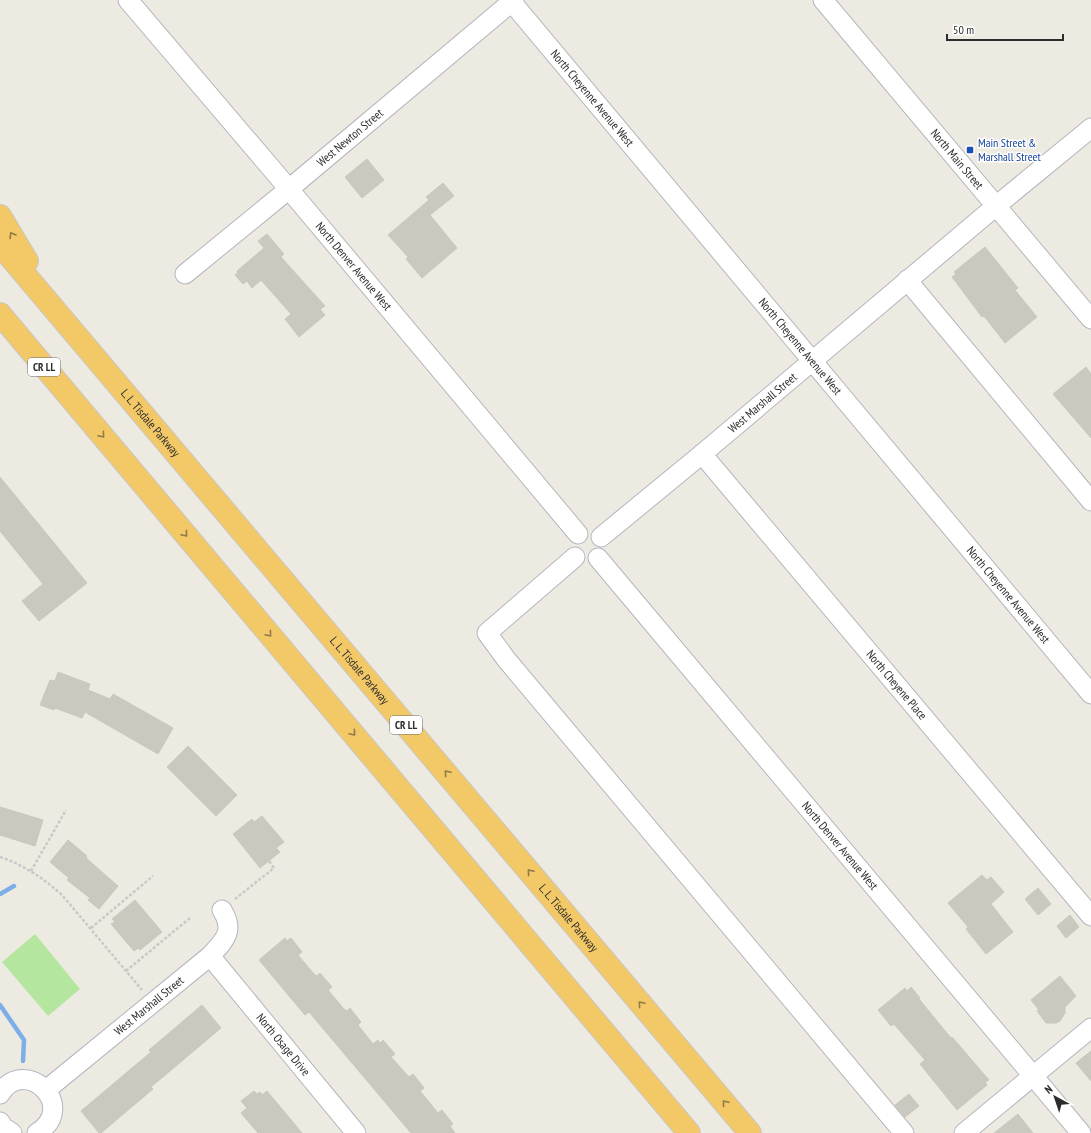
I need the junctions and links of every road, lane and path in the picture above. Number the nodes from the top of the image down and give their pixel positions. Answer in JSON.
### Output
{"nodes":[{"id":1,"x":128,"y":0,"type":"edge"},
{"id":2,"x":823,"y":0,"type":"edge"},
{"id":3,"x":512,"y":1,"type":"edge"},
{"id":4,"x":1090,"y":130,"type":"edge"},
{"id":5,"x":289,"y":189,"type":"junction"},
{"id":6,"x":996,"y":206,"type":"junction"},
{"id":7,"x":0,"y":216,"type":"edge"},
{"id":8,"x":0,"y":245,"type":"edge"},
{"id":9,"x":185,"y":274,"type":"dead end"},
{"id":10,"x":907,"y":280,"type":"junction"},
{"id":11,"x":61,"y":316,"type":"junction"},
{"id":12,"x":1091,"y":319,"type":"edge"},
{"id":13,"x":4,"y":320,"type":"edge"},
{"id":14,"x":811,"y":360,"type":"junction"},
{"id":15,"x":702,"y":454,"type":"junction"},
{"id":16,"x":1091,"y":501,"type":"edge"},
{"id":17,"x":578,"y":534,"type":"junction"},
{"id":18,"x":601,"y":537,"type":"junction"},
{"id":19,"x":576,"y":557,"type":"junction"},
{"id":20,"x":598,"y":558,"type":"junction"},
{"id":21,"x":1091,"y":694,"type":"edge"},
{"id":22,"x":66,"y":810,"type":"dead end"},
{"id":23,"x":0,"y":857,"type":"edge"},
{"id":24,"x":269,"y":861,"type":"dead end"},
{"id":25,"x":31,"y":871,"type":"junction"},
{"id":26,"x":153,"y":876,"type":"dead end"},
{"id":27,"x":232,"y":904,"type":"joint"},
{"id":28,"x":1091,"y":916,"type":"edge"},
{"id":29,"x":190,"y":918,"type":"dead end"},
{"id":30,"x":91,"y":928,"type":"junction"},
{"id":31,"x":210,"y":956,"type":"junction"},
{"id":32,"x":126,"y":971,"type":"junction"},
{"id":33,"x":142,"y":990,"type":"dead end"},
{"id":34,"x":1091,"y":1028,"type":"edge"},
{"id":35,"x":1033,"y":1076,"type":"junction"},
{"id":36,"x":2,"y":1085,"type":"edge"},
{"id":37,"x":46,"y":1090,"type":"junction"},
{"id":38,"x":0,"y":1122,"type":"edge"},
{"id":39,"x":43,"y":1131,"type":"edge"},
{"id":40,"x":12,"y":1133,"type":"edge"},
{"id":41,"x":356,"y":1133,"type":"edge"},
{"id":42,"x":689,"y":1133,"type":"edge"},
{"id":43,"x":750,"y":1133,"type":"edge"},
{"id":44,"x":904,"y":1133,"type":"edge"},
{"id":45,"x":964,"y":1133,"type":"edge"},
{"id":46,"x":1081,"y":1133,"type":"edge"}],
"edges":[{"from":1,"to":5,"type":"street","name":"North Denver Avenue West"},
{"from":2,"to":6,"type":"street","name":"North Main Street"},
{"from":3,"to":5,"type":"street","name":"West Newton Street"},
{"from":3,"to":14,"type":"street","name":"North Cheyenne Avenue West"},
{"from":4,"to":6,"type":"street","name":"West Marshall Street"},
{"from":5,"to":9,"type":"street","name":"West Newton Street"},
{"from":5,"to":17,"type":"street","name":"North Denver Avenue West"},
{"from":6,"to":10,"type":"street","name":"West Marshall Street"},
{"from":6,"to":12,"type":"street","name":"North Main Street"},
{"from":11,"to":7,"type":"highway","one_way":true},
{"from":8,"to":11,"type":"highway","name":"L. L. Tisdale Parkway","number":"CR LL"},
{"from":10,"to":14,"type":"street","name":"West Marshall Street"},
{"from":10,"to":16,"type":"street"},
{"from":43,"to":11,"type":"highway","name":"L. L. Tisdale Parkway","number":"CR LL","one_way":true},
{"from":13,"to":42,"type":"highway","number":"CR LL","one_way":true},
{"from":14,"to":15,"type":"street","name":"West Marshall Street"},
{"from":14,"to":21,"type":"street","name":"North Cheyenne Avenue West"},
{"from":15,"to":18,"type":"street","name":"West Marshall Street"},
{"from":15,"to":28,"type":"street","name":"North Cheyene Place"},
{"from":17,"to":18,"type":"street"},
{"from":17,"to":19,"type":"street"},
{"from":18,"to":20,"type":"street"},
{"from":19,"to":20,"type":"street"},
{"from":19,"to":44,"type":"street"},
{"from":20,"to":35,"type":"street","name":"North Denver Avenue West"},
{"from":22,"to":25,"type":"path"},
{"from":23,"to":25,"type":"path"},
{"from":24,"to":27,"type":"path"},
{"from":25,"to":30,"type":"path"},
{"from":26,"to":30,"type":"path"},
{"from":27,"to":31,"type":"street","name":"West Marshall Street"},
{"from":29,"to":32,"type":"path"},
{"from":30,"to":32,"type":"path"},
{"from":31,"to":37,"type":"street","name":"West Marshall Street"},
{"from":31,"to":41,"type":"street","name":"North Osage Drive"},
{"from":32,"to":33,"type":"path"},
{"from":34,"to":35,"type":"street"},
{"from":35,"to":45,"type":"street"},
{"from":35,"to":46,"type":"street","name":"North Denver Avenue West"},
{"from":36,"to":37,"type":"street"},
{"from":37,"to":39,"type":"street"},
{"from":38,"to":40,"type":"street"}]}
